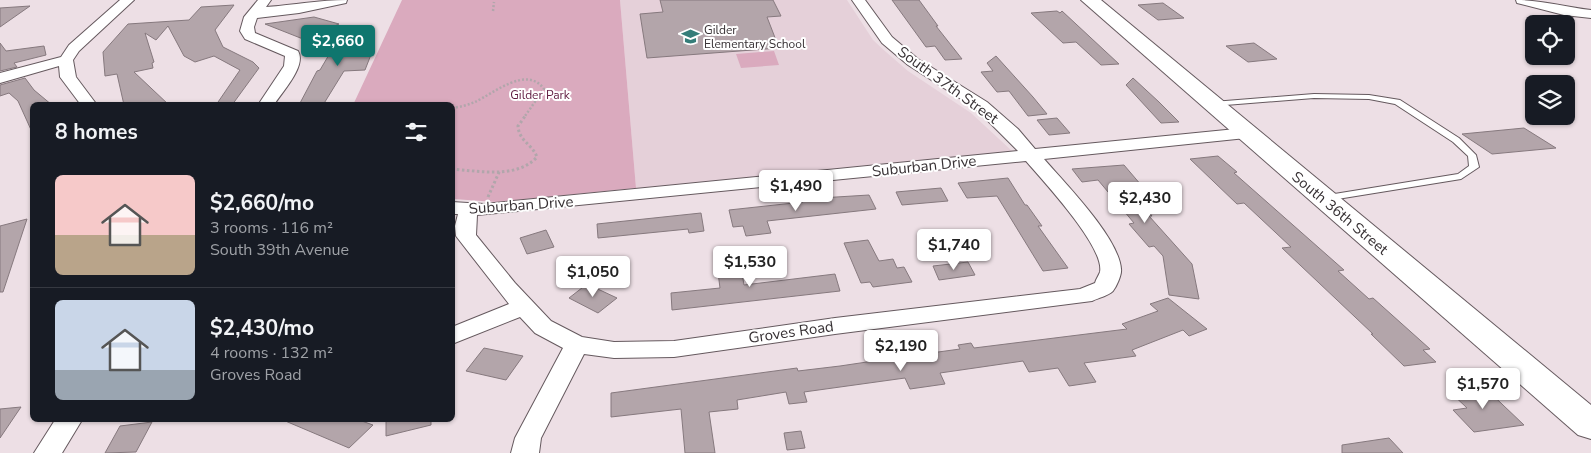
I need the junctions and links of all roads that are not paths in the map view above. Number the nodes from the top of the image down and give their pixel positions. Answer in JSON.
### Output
{"nodes":[{"id":1,"x":128,"y":0,"type":"edge"},
{"id":2,"x":265,"y":0,"type":"edge"},
{"id":3,"x":341,"y":0,"type":"edge"},
{"id":4,"x":858,"y":0,"type":"edge"},
{"id":5,"x":1090,"y":0,"type":"edge"},
{"id":6,"x":1522,"y":0,"type":"edge"},
{"id":7,"x":255,"y":12,"type":"junction"},
{"id":8,"x":1591,"y":14,"type":"edge"},
{"id":9,"x":66,"y":60,"type":"junction"},
{"id":10,"x":0,"y":78,"type":"edge"},
{"id":11,"x":87,"y":102,"type":"edge"},
{"id":12,"x":268,"y":102,"type":"edge"},
{"id":13,"x":1212,"y":104,"type":"junction"},
{"id":14,"x":1246,"y":134,"type":"junction"},
{"id":15,"x":1030,"y":155,"type":"junction"},
{"id":16,"x":1324,"y":198,"type":"junction"},
{"id":17,"x":468,"y":209,"type":"edge"},
{"id":18,"x":1080,"y":213,"type":"joint"},
{"id":19,"x":525,"y":306,"type":"junction"},
{"id":20,"x":455,"y":335,"type":"edge"},
{"id":21,"x":577,"y":345,"type":"junction"},
{"id":22,"x":68,"y":422,"type":"edge"},
{"id":23,"x":1591,"y":425,"type":"edge"},
{"id":24,"x":48,"y":453,"type":"edge"},
{"id":25,"x":525,"y":453,"type":"edge"}],
"edges":[{"from":1,"to":9,"type":"street"},
{"from":2,"to":7,"type":"street"},
{"from":3,"to":7,"type":"street"},
{"from":4,"to":15,"type":"street","name":"South 37th Street"},
{"from":5,"to":13,"type":"main road","name":"South 36th Street"},
{"from":6,"to":8,"type":"street"},
{"from":7,"to":12,"type":"street"},
{"from":9,"to":10,"type":"street"},
{"from":9,"to":11,"type":"street"},
{"from":13,"to":14,"type":"main road","name":"South 36th Street"},
{"from":13,"to":16,"type":"lane"},
{"from":14,"to":15,"type":"street","name":"Suburban Drive"},
{"from":14,"to":16,"type":"main road","name":"South 36th Street"},
{"from":15,"to":17,"type":"street","name":"Suburban Drive"},
{"from":15,"to":18,"type":"street","name":"South 37th Street"},
{"from":16,"to":23,"type":"main road","name":"South 36th Street"},
{"from":17,"to":19,"type":"street","name":"Groves Road"},
{"from":18,"to":21,"type":"street","name":"Groves Road"},
{"from":19,"to":20,"type":"street"},
{"from":19,"to":21,"type":"street","name":"Groves Road"},
{"from":21,"to":25,"type":"street"},
{"from":22,"to":24,"type":"street"}]}
